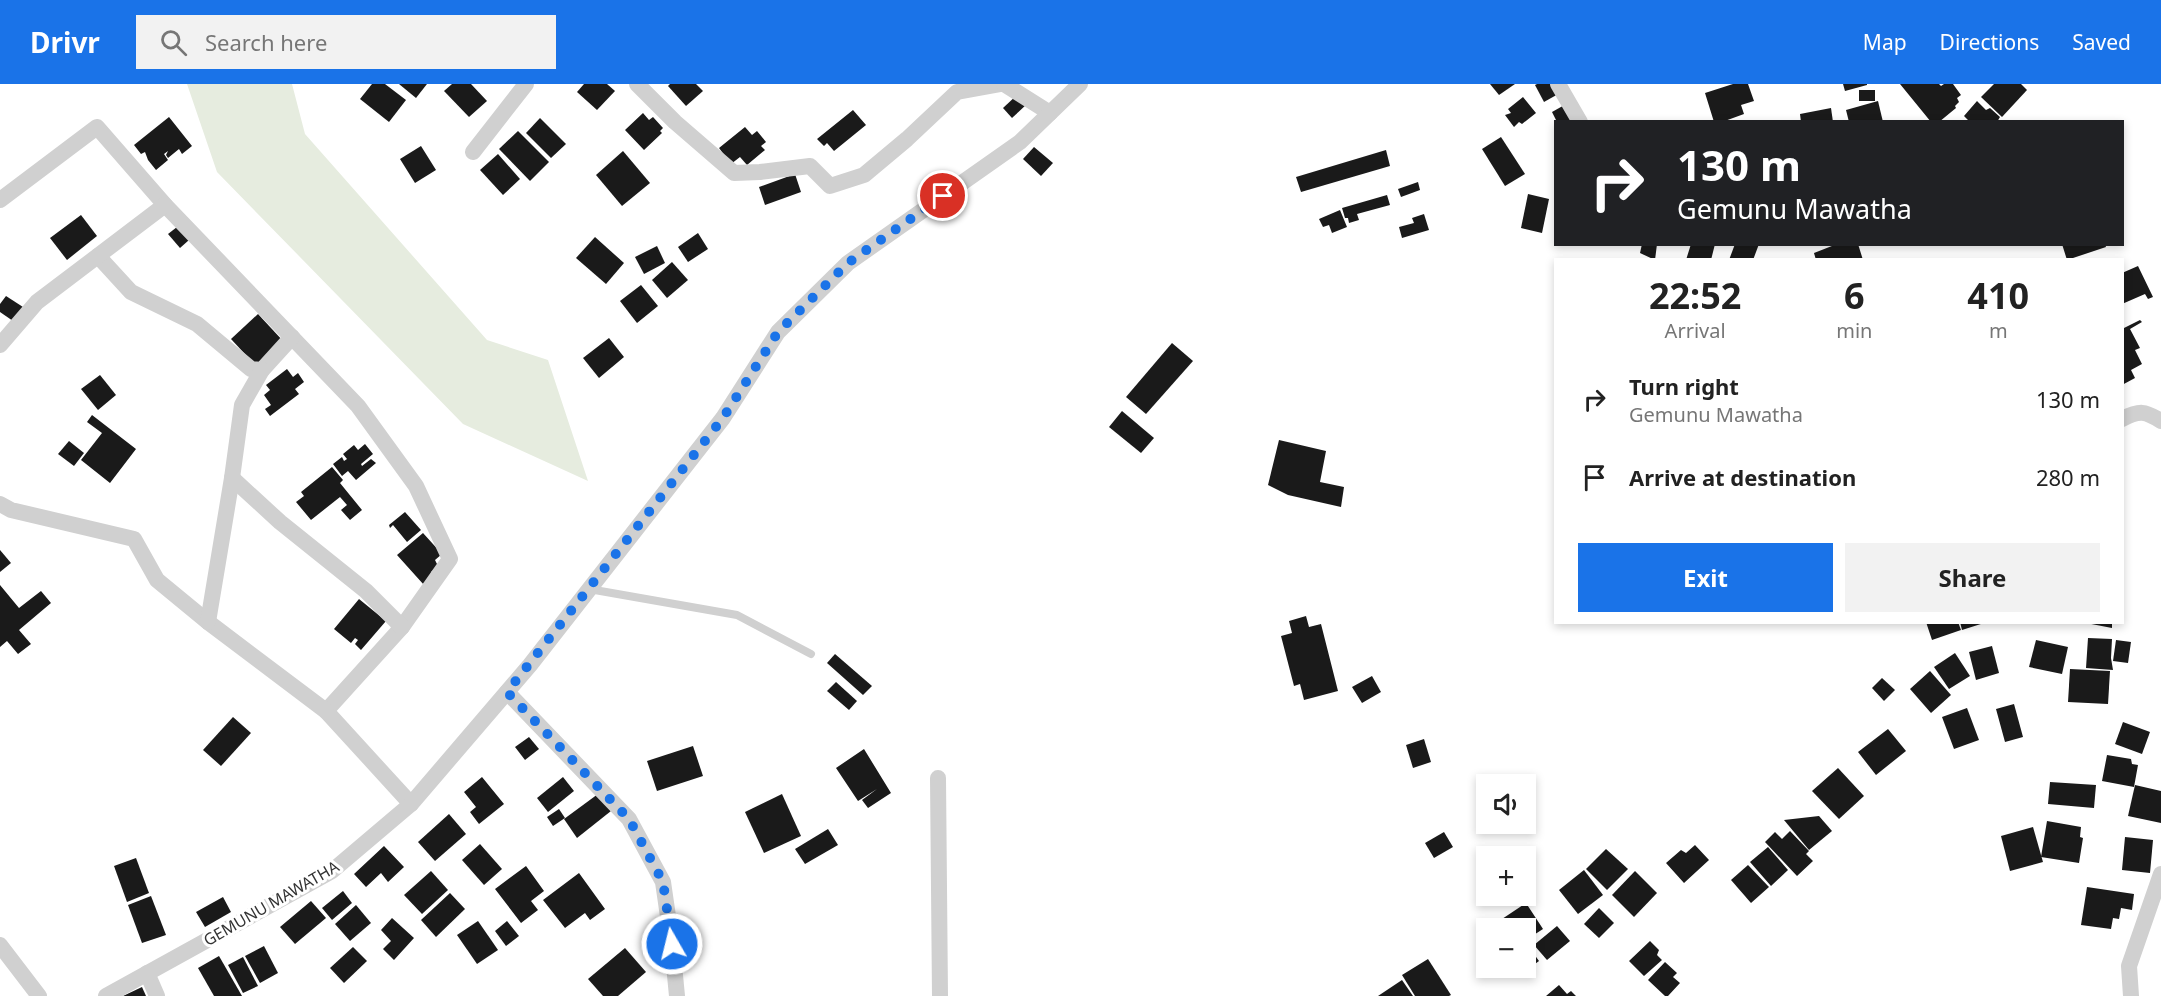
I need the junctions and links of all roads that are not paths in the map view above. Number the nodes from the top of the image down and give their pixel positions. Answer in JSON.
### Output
{"nodes":[{"id":1,"x":526,"y":84,"type":"edge"},
{"id":2,"x":637,"y":84,"type":"edge"},
{"id":3,"x":1002,"y":84,"type":"edge"},
{"id":4,"x":1080,"y":84,"type":"edge"},
{"id":5,"x":1558,"y":84,"type":"edge"},
{"id":6,"x":1050,"y":113,"type":"junction"},
{"id":7,"x":1579,"y":120,"type":"edge"},
{"id":8,"x":473,"y":152,"type":"dead end"},
{"id":9,"x":0,"y":200,"type":"edge"},
{"id":10,"x":165,"y":205,"type":"junction"},
{"id":11,"x":98,"y":256,"type":"junction"},
{"id":12,"x":292,"y":337,"type":"junction"},
{"id":13,"x":0,"y":345,"type":"edge"},
{"id":14,"x":262,"y":370,"type":"junction"},
{"id":15,"x":2124,"y":418,"type":"edge"},
{"id":16,"x":2161,"y":421,"type":"edge"},
{"id":17,"x":232,"y":478,"type":"junction"},
{"id":18,"x":0,"y":504,"type":"edge"},
{"id":19,"x":588,"y":589,"type":"junction"},
{"id":20,"x":208,"y":622,"type":"junction"},
{"id":21,"x":402,"y":627,"type":"junction"},
{"id":22,"x":811,"y":654,"type":"dead end"},
{"id":23,"x":507,"y":692,"type":"junction"},
{"id":24,"x":326,"y":711,"type":"junction"},
{"id":25,"x":938,"y":778,"type":"dead end"},
{"id":26,"x":411,"y":804,"type":"junction"},
{"id":27,"x":2161,"y":874,"type":"edge"},
{"id":28,"x":0,"y":945,"type":"edge"},
{"id":29,"x":147,"y":973,"type":"junction"},
{"id":30,"x":39,"y":996,"type":"edge"},
{"id":31,"x":106,"y":996,"type":"edge"},
{"id":32,"x":158,"y":996,"type":"edge"},
{"id":33,"x":677,"y":996,"type":"edge"},
{"id":34,"x":940,"y":996,"type":"edge"},
{"id":35,"x":2131,"y":996,"type":"edge"}],
"edges":[{"from":1,"to":8,"type":"street"},
{"from":2,"to":3,"type":"street"},
{"from":3,"to":6,"type":"street"},
{"from":4,"to":6,"type":"street","name":"GEMUNU MAWATHA"},
{"from":5,"to":7,"type":"street"},
{"from":6,"to":19,"type":"street","name":"GEMUNU MAWATHA"},
{"from":9,"to":10,"type":"street"},
{"from":10,"to":11,"type":"street"},
{"from":10,"to":12,"type":"street"},
{"from":11,"to":13,"type":"street"},
{"from":11,"to":14,"type":"street"},
{"from":12,"to":14,"type":"street"},
{"from":12,"to":21,"type":"street"},
{"from":14,"to":17,"type":"street"},
{"from":15,"to":16,"type":"street"},
{"from":17,"to":20,"type":"street"},
{"from":17,"to":21,"type":"street"},
{"from":18,"to":20,"type":"street"},
{"from":19,"to":22,"type":"lane"},
{"from":19,"to":23,"type":"street","name":"GEMUNU MAWATHA"},
{"from":20,"to":24,"type":"street"},
{"from":21,"to":24,"type":"street"},
{"from":23,"to":26,"type":"street","name":"GEMUNU MAWATHA"},
{"from":23,"to":33,"type":"street"},
{"from":24,"to":26,"type":"street"},
{"from":25,"to":34,"type":"street"},
{"from":26,"to":29,"type":"street","name":"GEMUNU MAWATHA"},
{"from":27,"to":35,"type":"street"},
{"from":28,"to":30,"type":"street"},
{"from":29,"to":31,"type":"street","name":"GEMUNU MAWATHA"},
{"from":29,"to":32,"type":"street"}]}
